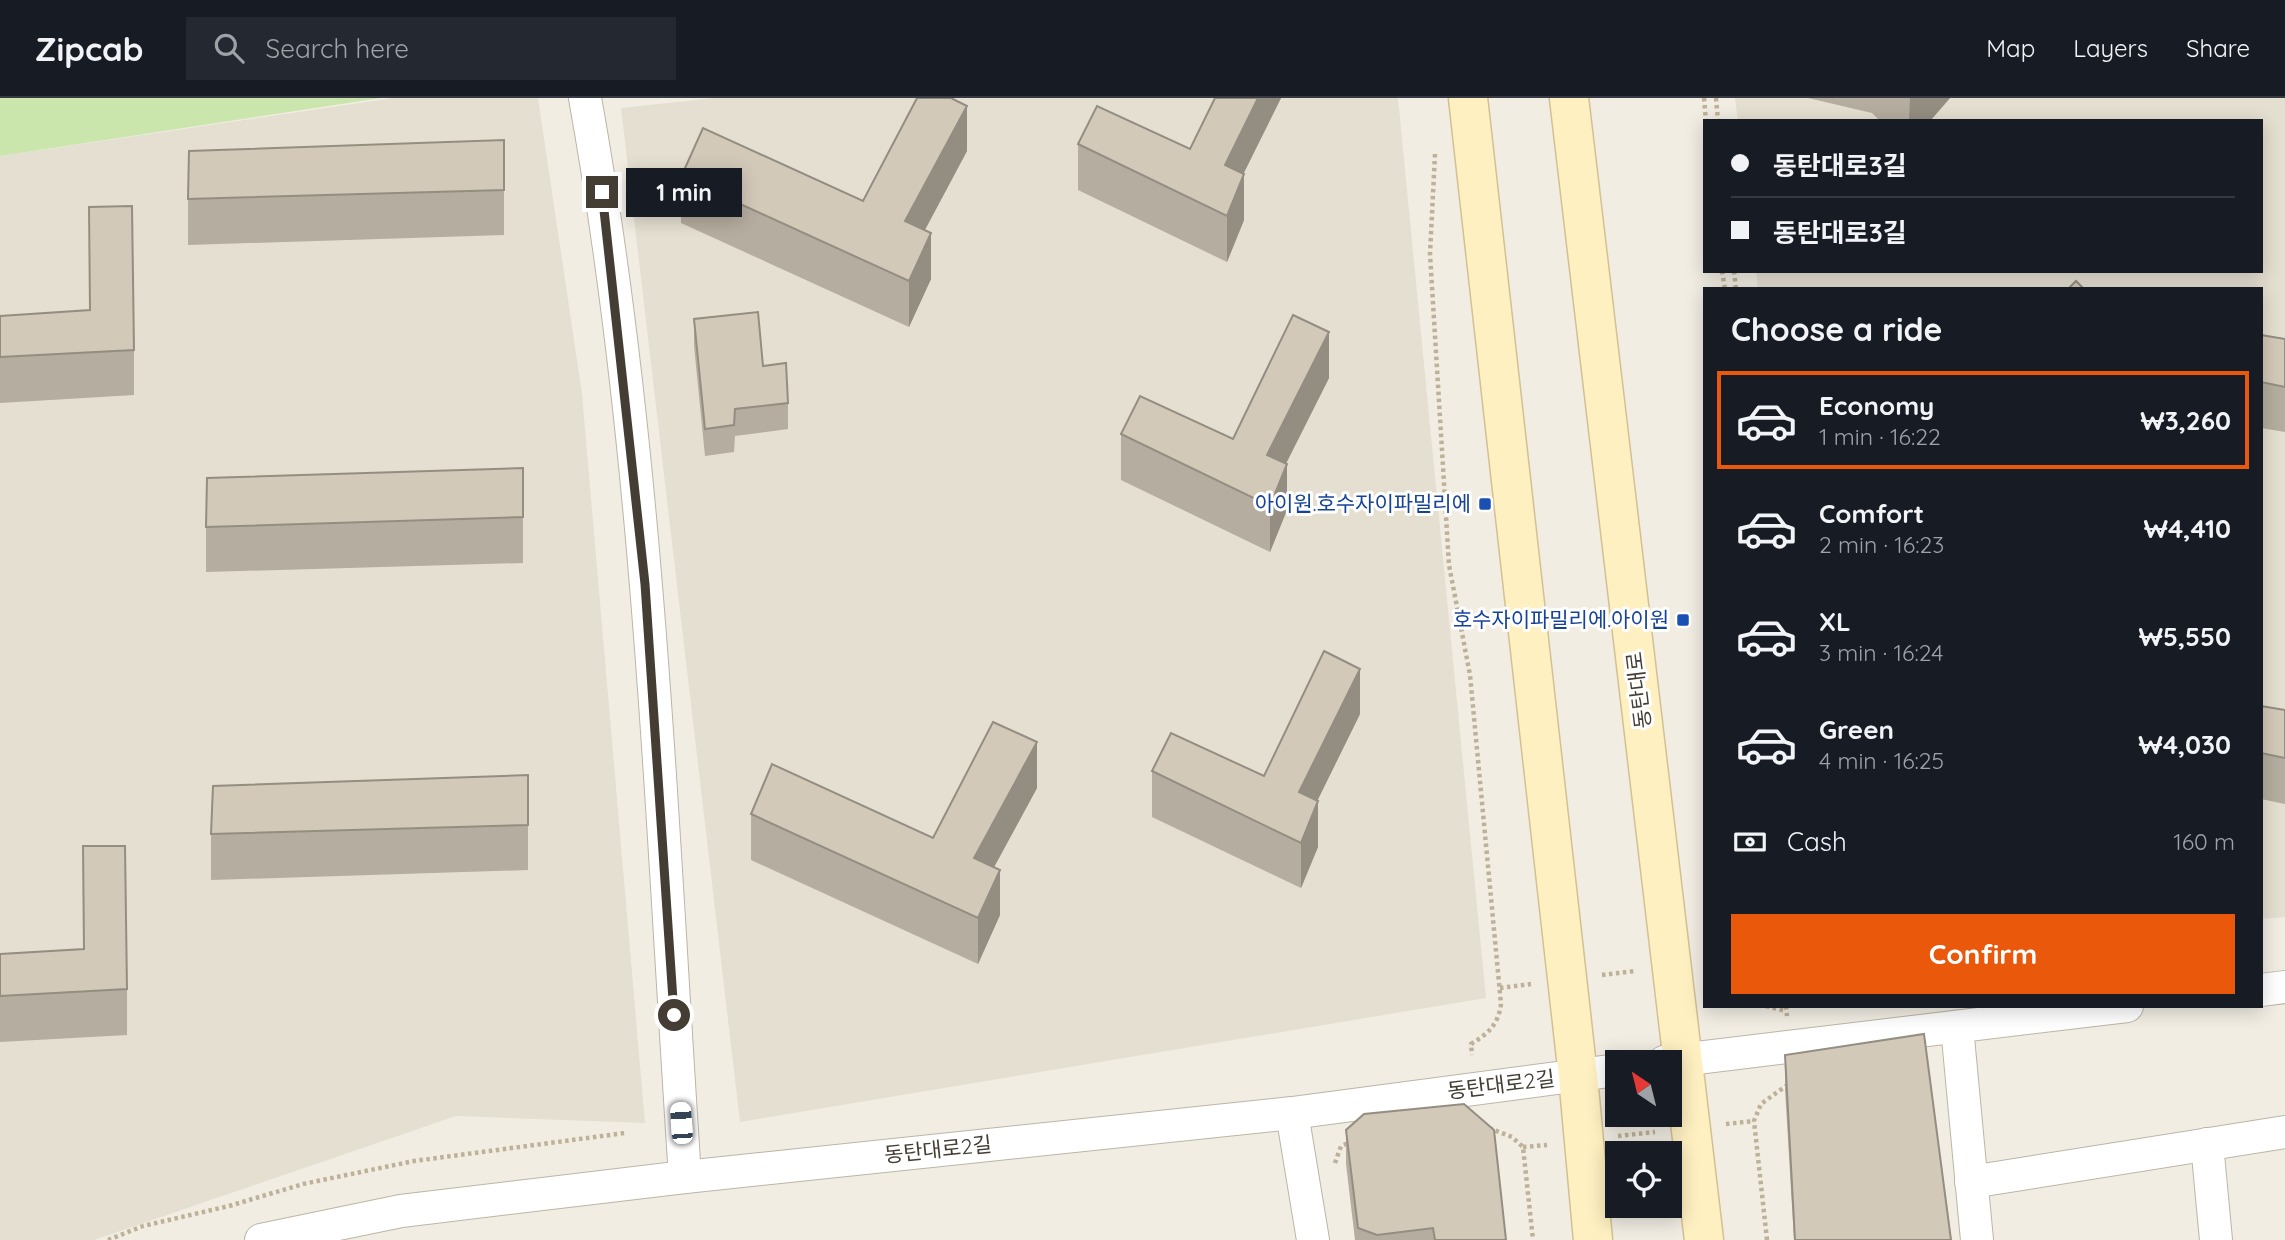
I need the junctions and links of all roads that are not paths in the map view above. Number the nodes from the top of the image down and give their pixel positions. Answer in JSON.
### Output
{"nodes":[{"id":1,"x":585,"y":98,"type":"edge"},
{"id":2,"x":1468,"y":98,"type":"edge"},
{"id":3,"x":1569,"y":98,"type":"edge"},
{"id":4,"x":2285,"y":987,"type":"edge"},
{"id":5,"x":2263,"y":990,"type":"edge"},
{"id":6,"x":2111,"y":1008,"type":"edge"},
{"id":7,"x":1957,"y":1027,"type":"junction"},
{"id":8,"x":1672,"y":1050,"type":"edge"},
{"id":9,"x":1682,"y":1060,"type":"edge"},
{"id":10,"x":1605,"y":1072,"type":"edge"},
{"id":11,"x":1578,"y":1076,"type":"junction"},
{"id":12,"x":1682,"y":1096,"type":"edge"},
{"id":13,"x":1292,"y":1113,"type":"junction"},
{"id":14,"x":2285,"y":1132,"type":"edge"},
{"id":15,"x":2207,"y":1144,"type":"junction"},
{"id":16,"x":685,"y":1177,"type":"junction"},
{"id":17,"x":1971,"y":1182,"type":"junction"},
{"id":18,"x":261,"y":1240,"type":"edge"},
{"id":19,"x":1313,"y":1240,"type":"edge"},
{"id":20,"x":1593,"y":1240,"type":"edge"},
{"id":21,"x":1704,"y":1240,"type":"edge"},
{"id":22,"x":1977,"y":1240,"type":"edge"},
{"id":23,"x":2216,"y":1240,"type":"edge"}],
"edges":[{"from":1,"to":16,"type":"street"},
{"from":2,"to":11,"type":"main road"},
{"from":3,"to":8,"type":"main road","name":"동탄대로"},
{"from":4,"to":5,"type":"street"},
{"from":6,"to":7,"type":"street"},
{"from":7,"to":9,"type":"street"},
{"from":7,"to":17,"type":"street"},
{"from":10,"to":11,"type":"street","name":"동탄대로2길"},
{"from":11,"to":13,"type":"street","name":"동탄대로2길"},
{"from":11,"to":20,"type":"main road"},
{"from":12,"to":21,"type":"main road","name":"동탄대로"},
{"from":13,"to":16,"type":"street","name":"동탄대로2길"},
{"from":13,"to":19,"type":"street"},
{"from":14,"to":15,"type":"street"},
{"from":15,"to":17,"type":"street"},
{"from":15,"to":23,"type":"street"},
{"from":16,"to":18,"type":"street","name":"동탄대로2길"},
{"from":17,"to":22,"type":"street"}]}
